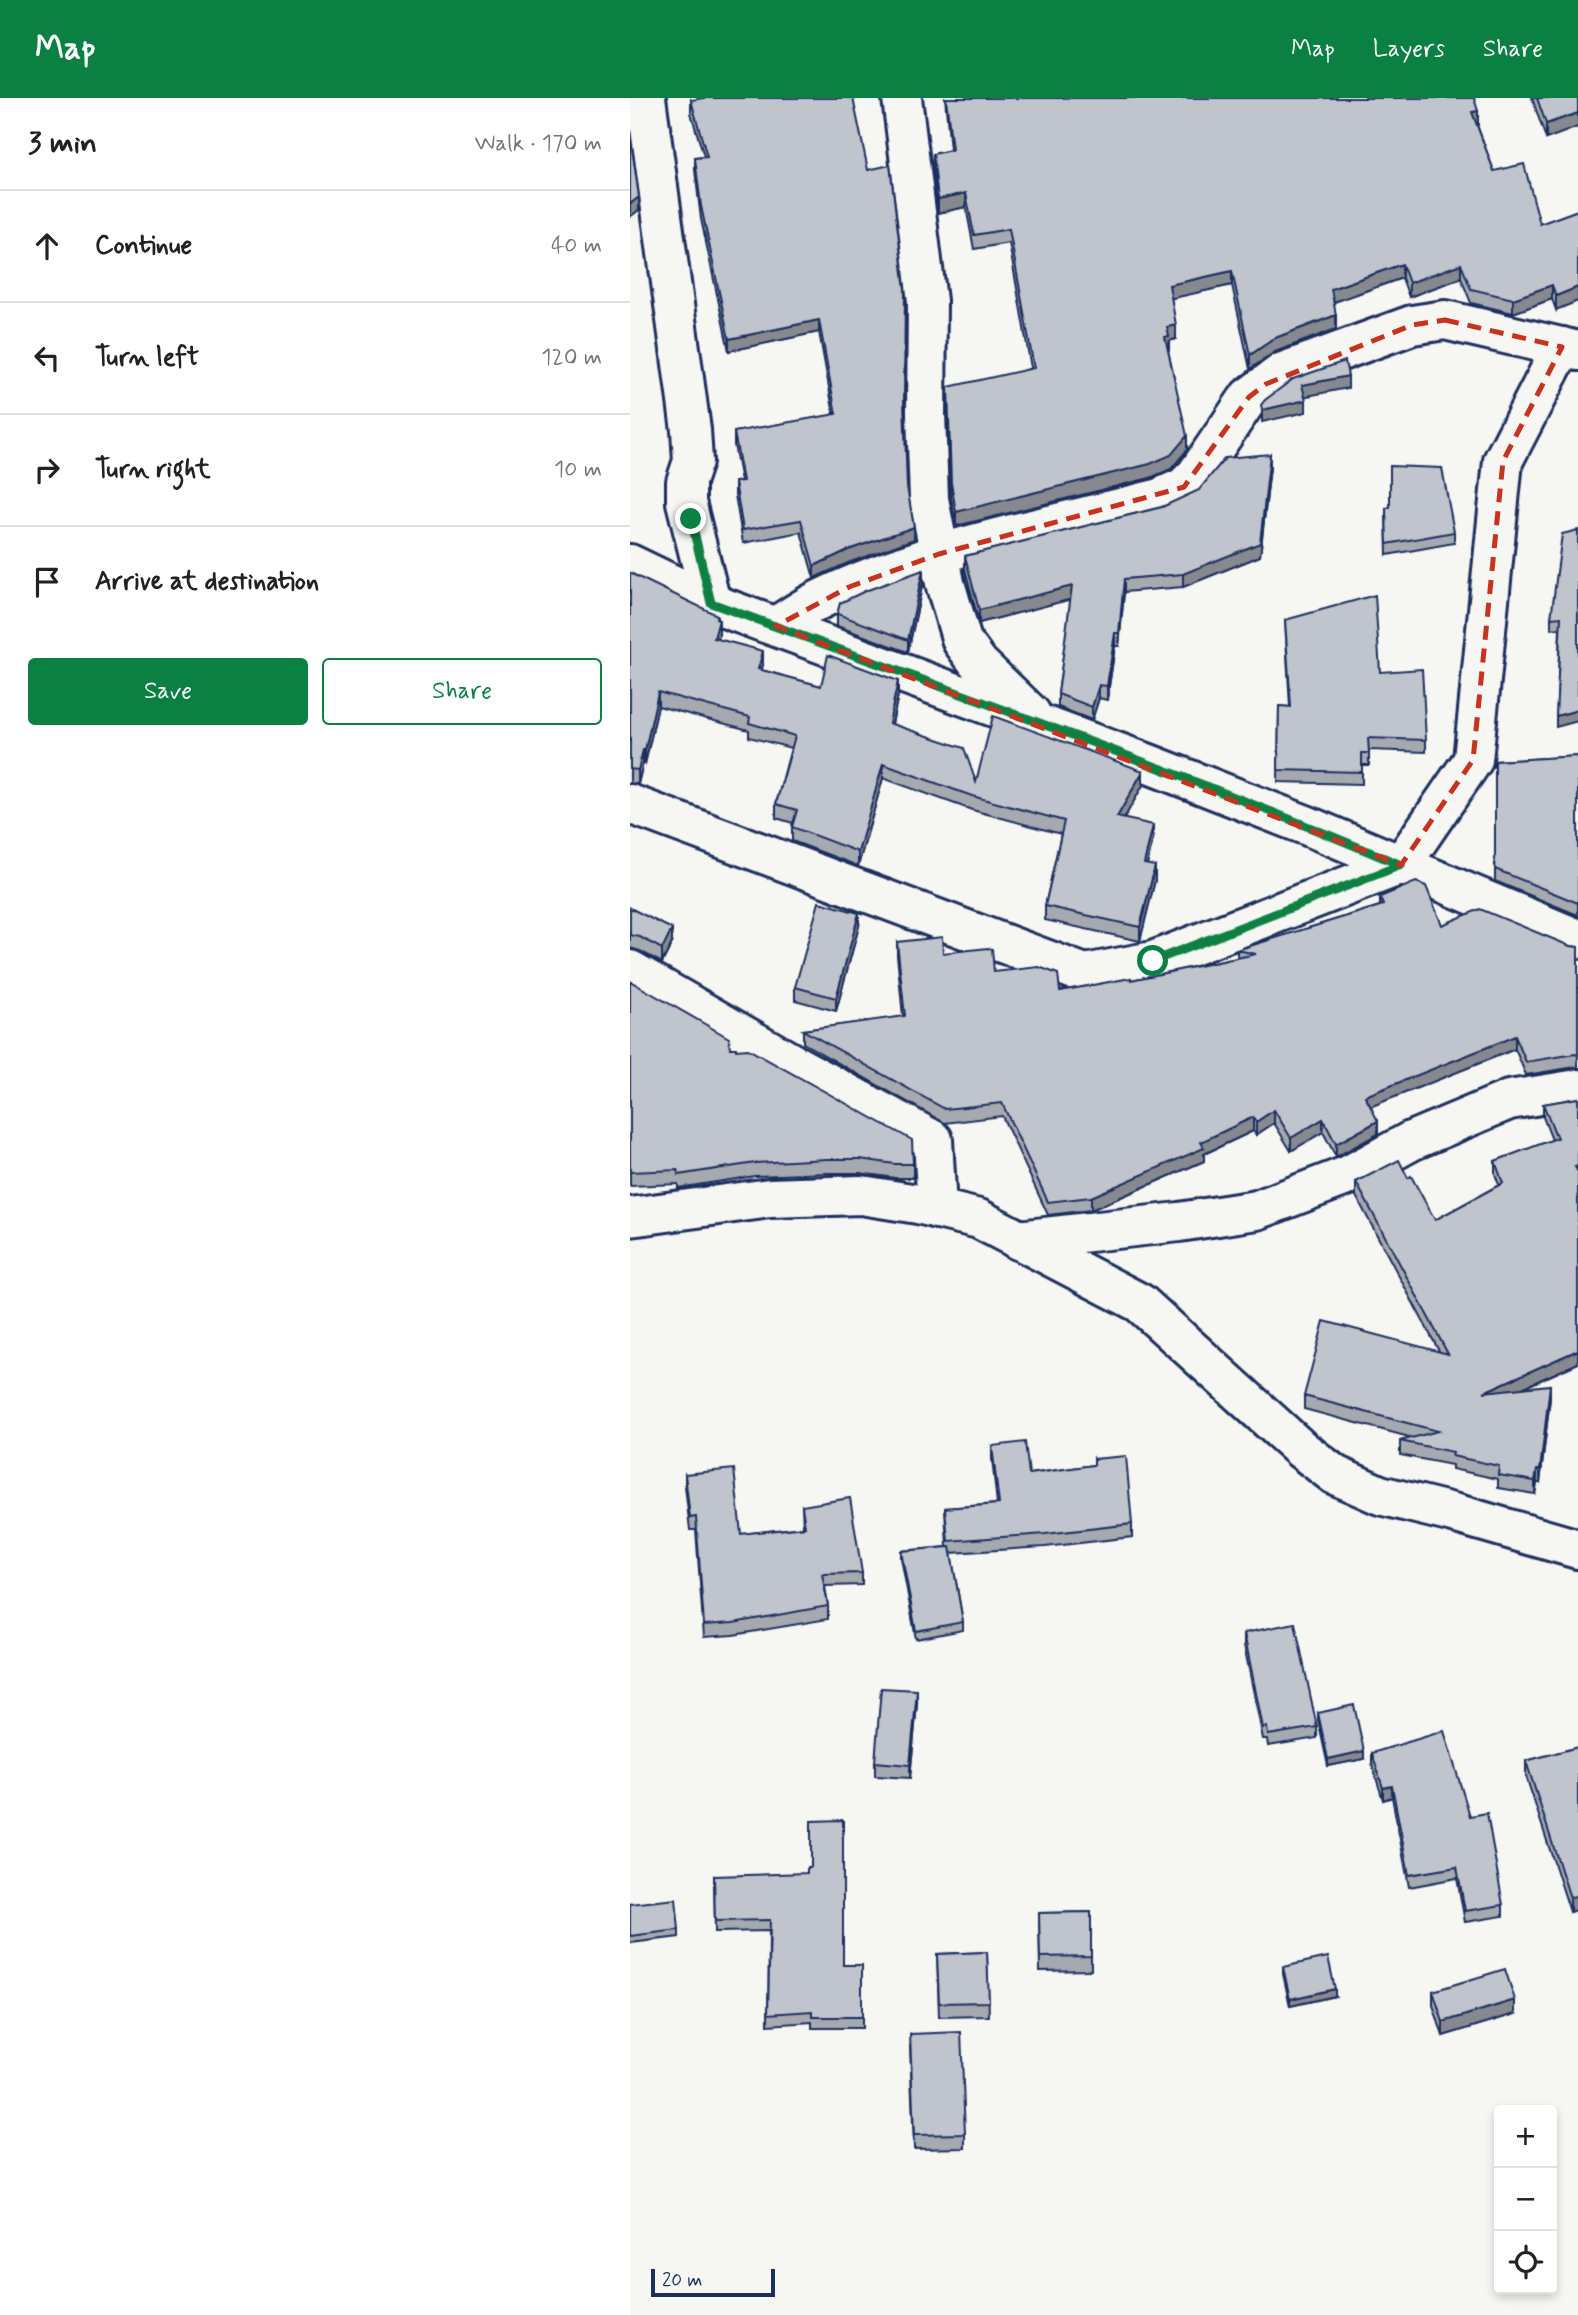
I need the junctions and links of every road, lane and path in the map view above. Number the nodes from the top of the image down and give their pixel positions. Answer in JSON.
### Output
{"nodes":[{"id":1,"x":646,"y":98,"type":"edge"},
{"id":2,"x":902,"y":98,"type":"edge"},
{"id":3,"x":1570,"y":349,"type":"edge"},
{"id":4,"x":939,"y":554,"type":"junction"},
{"id":5,"x":630,"y":564,"type":"edge"},
{"id":6,"x":711,"y":603,"type":"junction"},
{"id":7,"x":776,"y":626,"type":"junction"},
{"id":8,"x":1041,"y":724,"type":"junction"},
{"id":9,"x":630,"y":804,"type":"edge"},
{"id":10,"x":1401,"y":865,"type":"junction"},
{"id":11,"x":1578,"y":939,"type":"edge"},
{"id":12,"x":630,"y":970,"type":"edge"},
{"id":13,"x":1578,"y":1089,"type":"edge"},
{"id":14,"x":937,"y":1209,"type":"junction"},
{"id":15,"x":630,"y":1217,"type":"edge"},
{"id":16,"x":1018,"y":1240,"type":"junction"},
{"id":17,"x":1578,"y":1549,"type":"edge"}],
"edges":[{"from":1,"to":6,"type":"street"},
{"from":2,"to":4,"type":"street"},
{"from":3,"to":4,"type":"street"},
{"from":3,"to":10,"type":"street"},
{"from":4,"to":7,"type":"street"},
{"from":4,"to":8,"type":"street"},
{"from":5,"to":6,"type":"street"},
{"from":6,"to":7,"type":"street"},
{"from":7,"to":8,"type":"street"},
{"from":8,"to":10,"type":"street"},
{"from":9,"to":10,"type":"street"},
{"from":10,"to":11,"type":"street"},
{"from":12,"to":14,"type":"street"},
{"from":13,"to":16,"type":"street"},
{"from":14,"to":15,"type":"street"},
{"from":14,"to":16,"type":"street"},
{"from":16,"to":17,"type":"street"}]}
